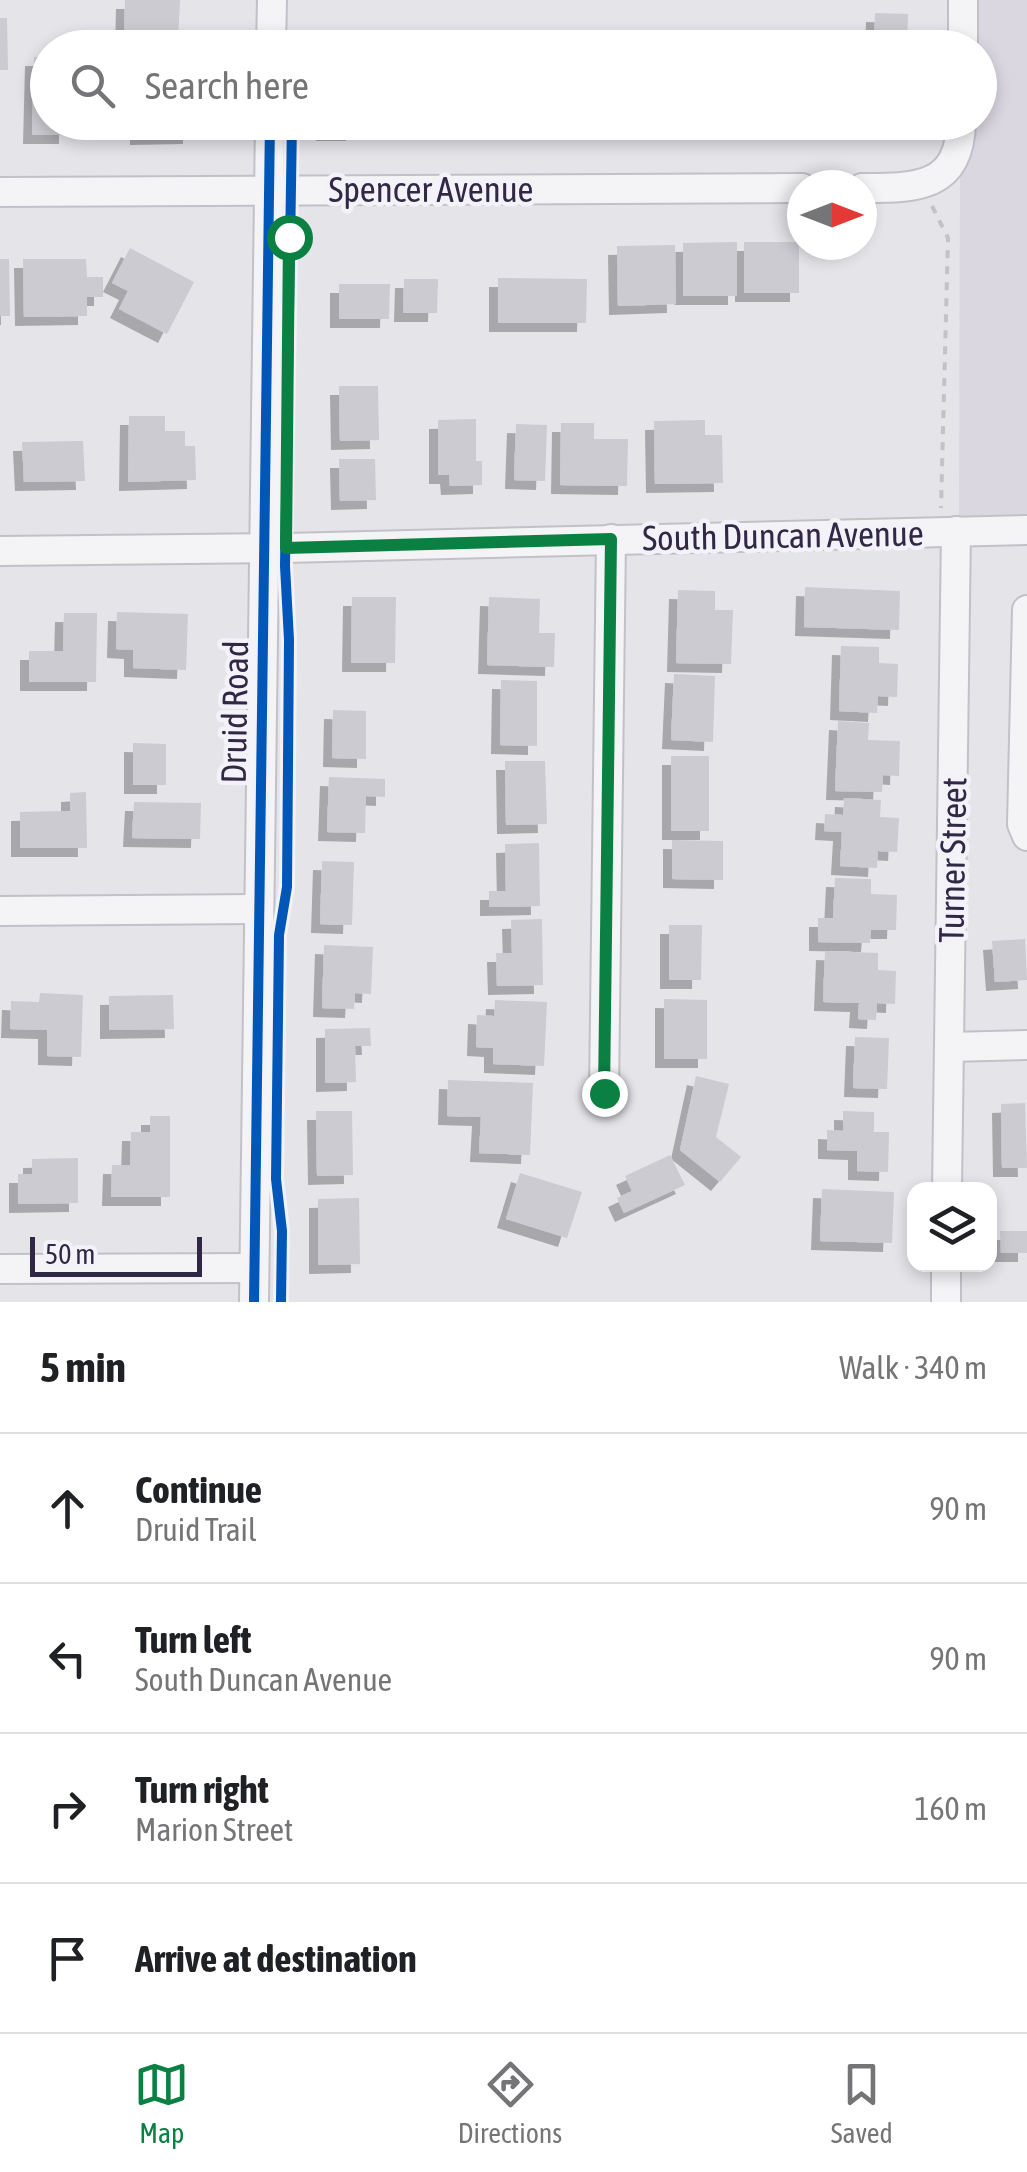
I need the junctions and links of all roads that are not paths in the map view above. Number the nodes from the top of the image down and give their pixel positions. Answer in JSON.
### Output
{"nodes":[{"id":1,"x":272,"y":0,"type":"edge"},
{"id":2,"x":964,"y":0,"type":"edge"},
{"id":3,"x":271,"y":30,"type":"edge"},
{"id":4,"x":963,"y":30,"type":"edge"},
{"id":5,"x":270,"y":140,"type":"edge"},
{"id":6,"x":961,"y":140,"type":"edge"},
{"id":7,"x":787,"y":188,"type":"edge"},
{"id":8,"x":877,"y":188,"type":"edge"},
{"id":9,"x":269,"y":190,"type":"junction"},
{"id":10,"x":0,"y":192,"type":"edge"},
{"id":11,"x":1027,"y":530,"type":"edge"},
{"id":12,"x":948,"y":531,"type":"junction"},
{"id":13,"x":611,"y":539,"type":"junction"},
{"id":14,"x":264,"y":548,"type":"junction"},
{"id":15,"x":0,"y":551,"type":"edge"},
{"id":16,"x":1027,"y":610,"type":"edge"},
{"id":17,"x":1027,"y":836,"type":"edge"},
{"id":18,"x":258,"y":909,"type":"junction"},
{"id":19,"x":0,"y":911,"type":"edge"},
{"id":20,"x":1027,"y":1045,"type":"edge"},
{"id":21,"x":949,"y":1047,"type":"junction"},
{"id":22,"x":604,"y":1093,"type":"dead end"},
{"id":23,"x":947,"y":1182,"type":"edge"},
{"id":24,"x":254,"y":1268,"type":"junction"},
{"id":25,"x":0,"y":1270,"type":"edge"},
{"id":26,"x":946,"y":1272,"type":"edge"},
{"id":27,"x":254,"y":1302,"type":"edge"},
{"id":28,"x":946,"y":1302,"type":"edge"}],
"edges":[{"from":1,"to":3,"type":"street"},
{"from":2,"to":4,"type":"street"},
{"from":5,"to":9,"type":"street","name":"Druid Road"},
{"from":6,"to":8,"type":"street"},
{"from":7,"to":9,"type":"street","name":"Spencer Avenue"},
{"from":9,"to":10,"type":"street","name":"Spencer Avenue"},
{"from":9,"to":14,"type":"street","name":"Druid Road"},
{"from":11,"to":12,"type":"street","name":"South Duncan Avenue"},
{"from":12,"to":13,"type":"street","name":"South Duncan Avenue"},
{"from":12,"to":21,"type":"street","name":"Turner Street"},
{"from":13,"to":14,"type":"street","name":"South Duncan Avenue"},
{"from":13,"to":22,"type":"street"},
{"from":14,"to":15,"type":"street","name":"South Duncan Avenue"},
{"from":14,"to":18,"type":"street","name":"Druid Road"},
{"from":16,"to":17,"type":"street"},
{"from":18,"to":19,"type":"street"},
{"from":18,"to":24,"type":"street","name":"Druid Road"},
{"from":20,"to":21,"type":"street"},
{"from":21,"to":23,"type":"street","name":"Turner Street"},
{"from":24,"to":25,"type":"street"},
{"from":24,"to":27,"type":"street","name":"Druid Road"},
{"from":26,"to":28,"type":"street"}]}
